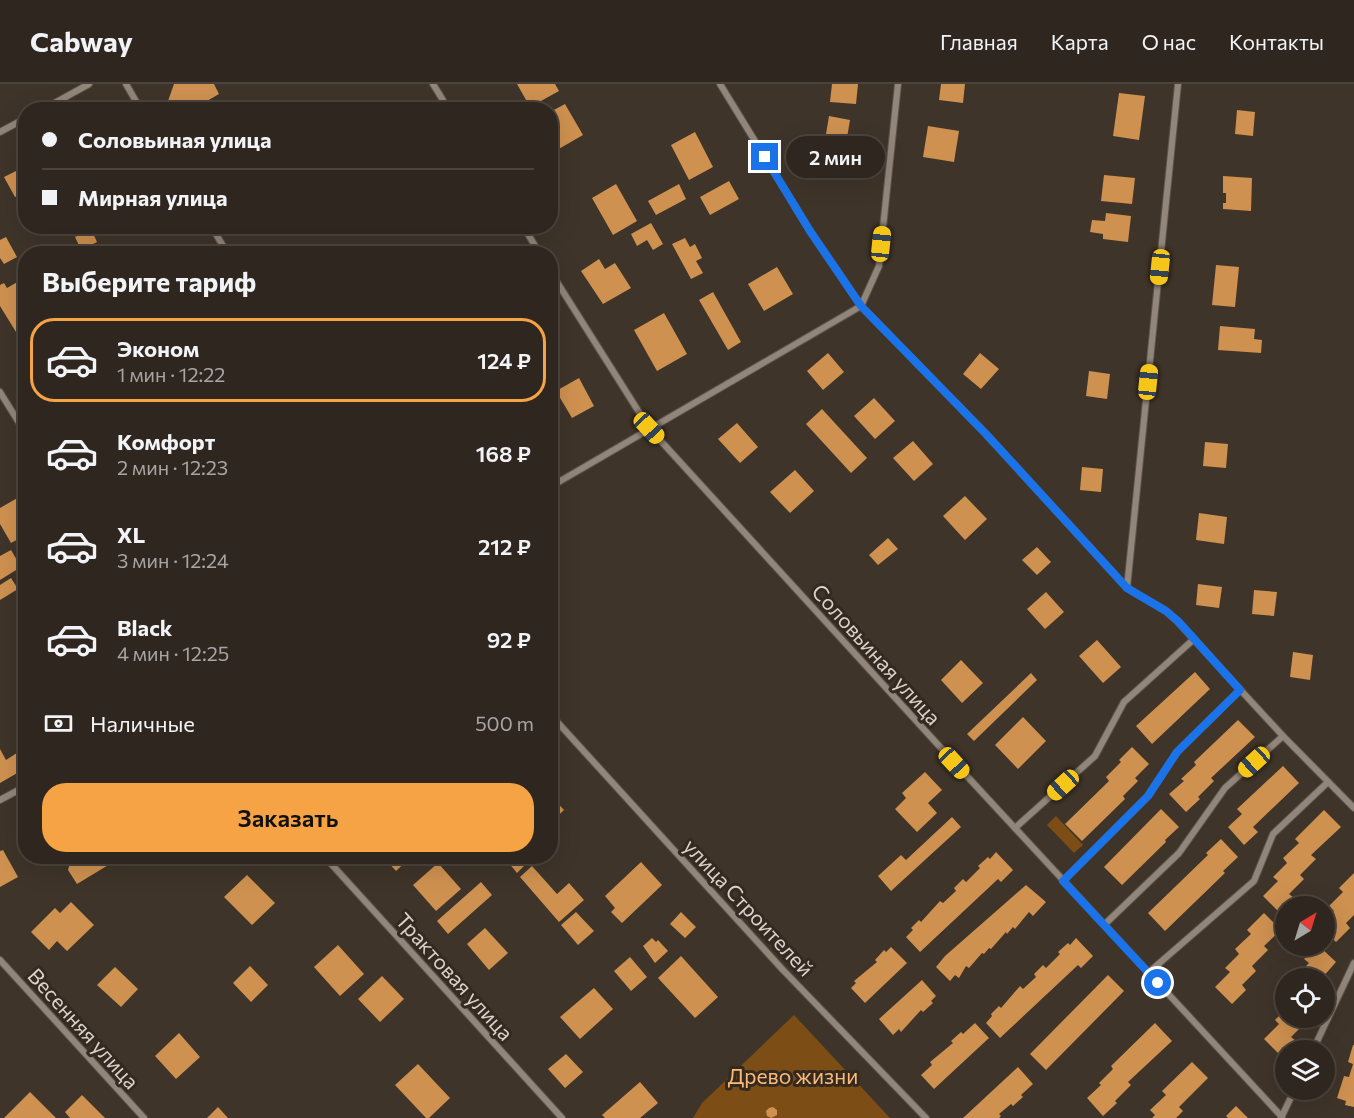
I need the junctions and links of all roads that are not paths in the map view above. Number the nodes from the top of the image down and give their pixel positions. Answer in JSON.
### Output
{"nodes":[{"id":1,"x":88,"y":84,"type":"edge"},
{"id":2,"x":126,"y":84,"type":"edge"},
{"id":3,"x":433,"y":84,"type":"edge"},
{"id":4,"x":720,"y":84,"type":"edge"},
{"id":5,"x":898,"y":84,"type":"edge"},
{"id":6,"x":1178,"y":84,"type":"edge"},
{"id":7,"x":56,"y":102,"type":"edge"},
{"id":8,"x":136,"y":102,"type":"edge"},
{"id":9,"x":444,"y":102,"type":"edge"},
{"id":10,"x":18,"y":122,"type":"edge"},
{"id":11,"x":0,"y":132,"type":"edge"},
{"id":12,"x":558,"y":284,"type":"edge"},
{"id":13,"x":861,"y":306,"type":"junction"},
{"id":14,"x":0,"y":392,"type":"edge"},
{"id":15,"x":18,"y":421,"type":"edge"},
{"id":16,"x":649,"y":428,"type":"junction"},
{"id":17,"x":558,"y":482,"type":"edge"},
{"id":18,"x":1127,"y":588,"type":"junction"},
{"id":19,"x":1194,"y":639,"type":"junction"},
{"id":20,"x":1240,"y":690,"type":"junction"},
{"id":21,"x":558,"y":723,"type":"edge"},
{"id":22,"x":1283,"y":736,"type":"junction"},
{"id":23,"x":1328,"y":782,"type":"junction"},
{"id":24,"x":18,"y":790,"type":"edge"},
{"id":25,"x":0,"y":800,"type":"edge"},
{"id":26,"x":1354,"y":808,"type":"edge"},
{"id":27,"x":1015,"y":828,"type":"junction"},
{"id":28,"x":331,"y":864,"type":"edge"},
{"id":29,"x":1063,"y":881,"type":"junction"},
{"id":30,"x":1104,"y":925,"type":"junction"},
{"id":31,"x":0,"y":960,"type":"edge"},
{"id":32,"x":1354,"y":963,"type":"edge"},
{"id":33,"x":1148,"y":973,"type":"junction"},
{"id":34,"x":1318,"y":1040,"type":"edge"},
{"id":35,"x":1290,"y":1100,"type":"edge"},
{"id":36,"x":144,"y":1118,"type":"edge"},
{"id":37,"x":562,"y":1118,"type":"edge"},
{"id":38,"x":926,"y":1118,"type":"edge"},
{"id":39,"x":1282,"y":1118,"type":"edge"}],
"edges":[{"from":1,"to":7,"type":"street"},
{"from":2,"to":8,"type":"street"},
{"from":3,"to":9,"type":"street"},
{"from":4,"to":13,"type":"street"},
{"from":5,"to":13,"type":"street"},
{"from":6,"to":18,"type":"street"},
{"from":10,"to":11,"type":"street"},
{"from":12,"to":16,"type":"street","name":"Соловьиная улица"},
{"from":13,"to":16,"type":"street"},
{"from":13,"to":18,"type":"street"},
{"from":14,"to":15,"type":"street"},
{"from":16,"to":17,"type":"street"},
{"from":16,"to":27,"type":"street","name":"Соловьиная улица"},
{"from":18,"to":19,"type":"street"},
{"from":19,"to":20,"type":"street"},
{"from":19,"to":27,"type":"street"},
{"from":20,"to":22,"type":"street"},
{"from":20,"to":29,"type":"street"},
{"from":21,"to":38,"type":"street","name":"улица Строителей"},
{"from":22,"to":23,"type":"street"},
{"from":22,"to":30,"type":"street"},
{"from":23,"to":26,"type":"street"},
{"from":23,"to":33,"type":"street"},
{"from":24,"to":25,"type":"street"},
{"from":27,"to":29,"type":"street","name":"Соловьиная улица"},
{"from":28,"to":37,"type":"street","name":"Трактовая улица"},
{"from":29,"to":30,"type":"street","name":"Соловьиная улица"},
{"from":30,"to":33,"type":"street","name":"Соловьиная улица"},
{"from":31,"to":36,"type":"street","name":"Весенняя улица"},
{"from":32,"to":34,"type":"street"},
{"from":33,"to":39,"type":"street","name":"Соловьиная улица"},
{"from":35,"to":39,"type":"street"}]}
